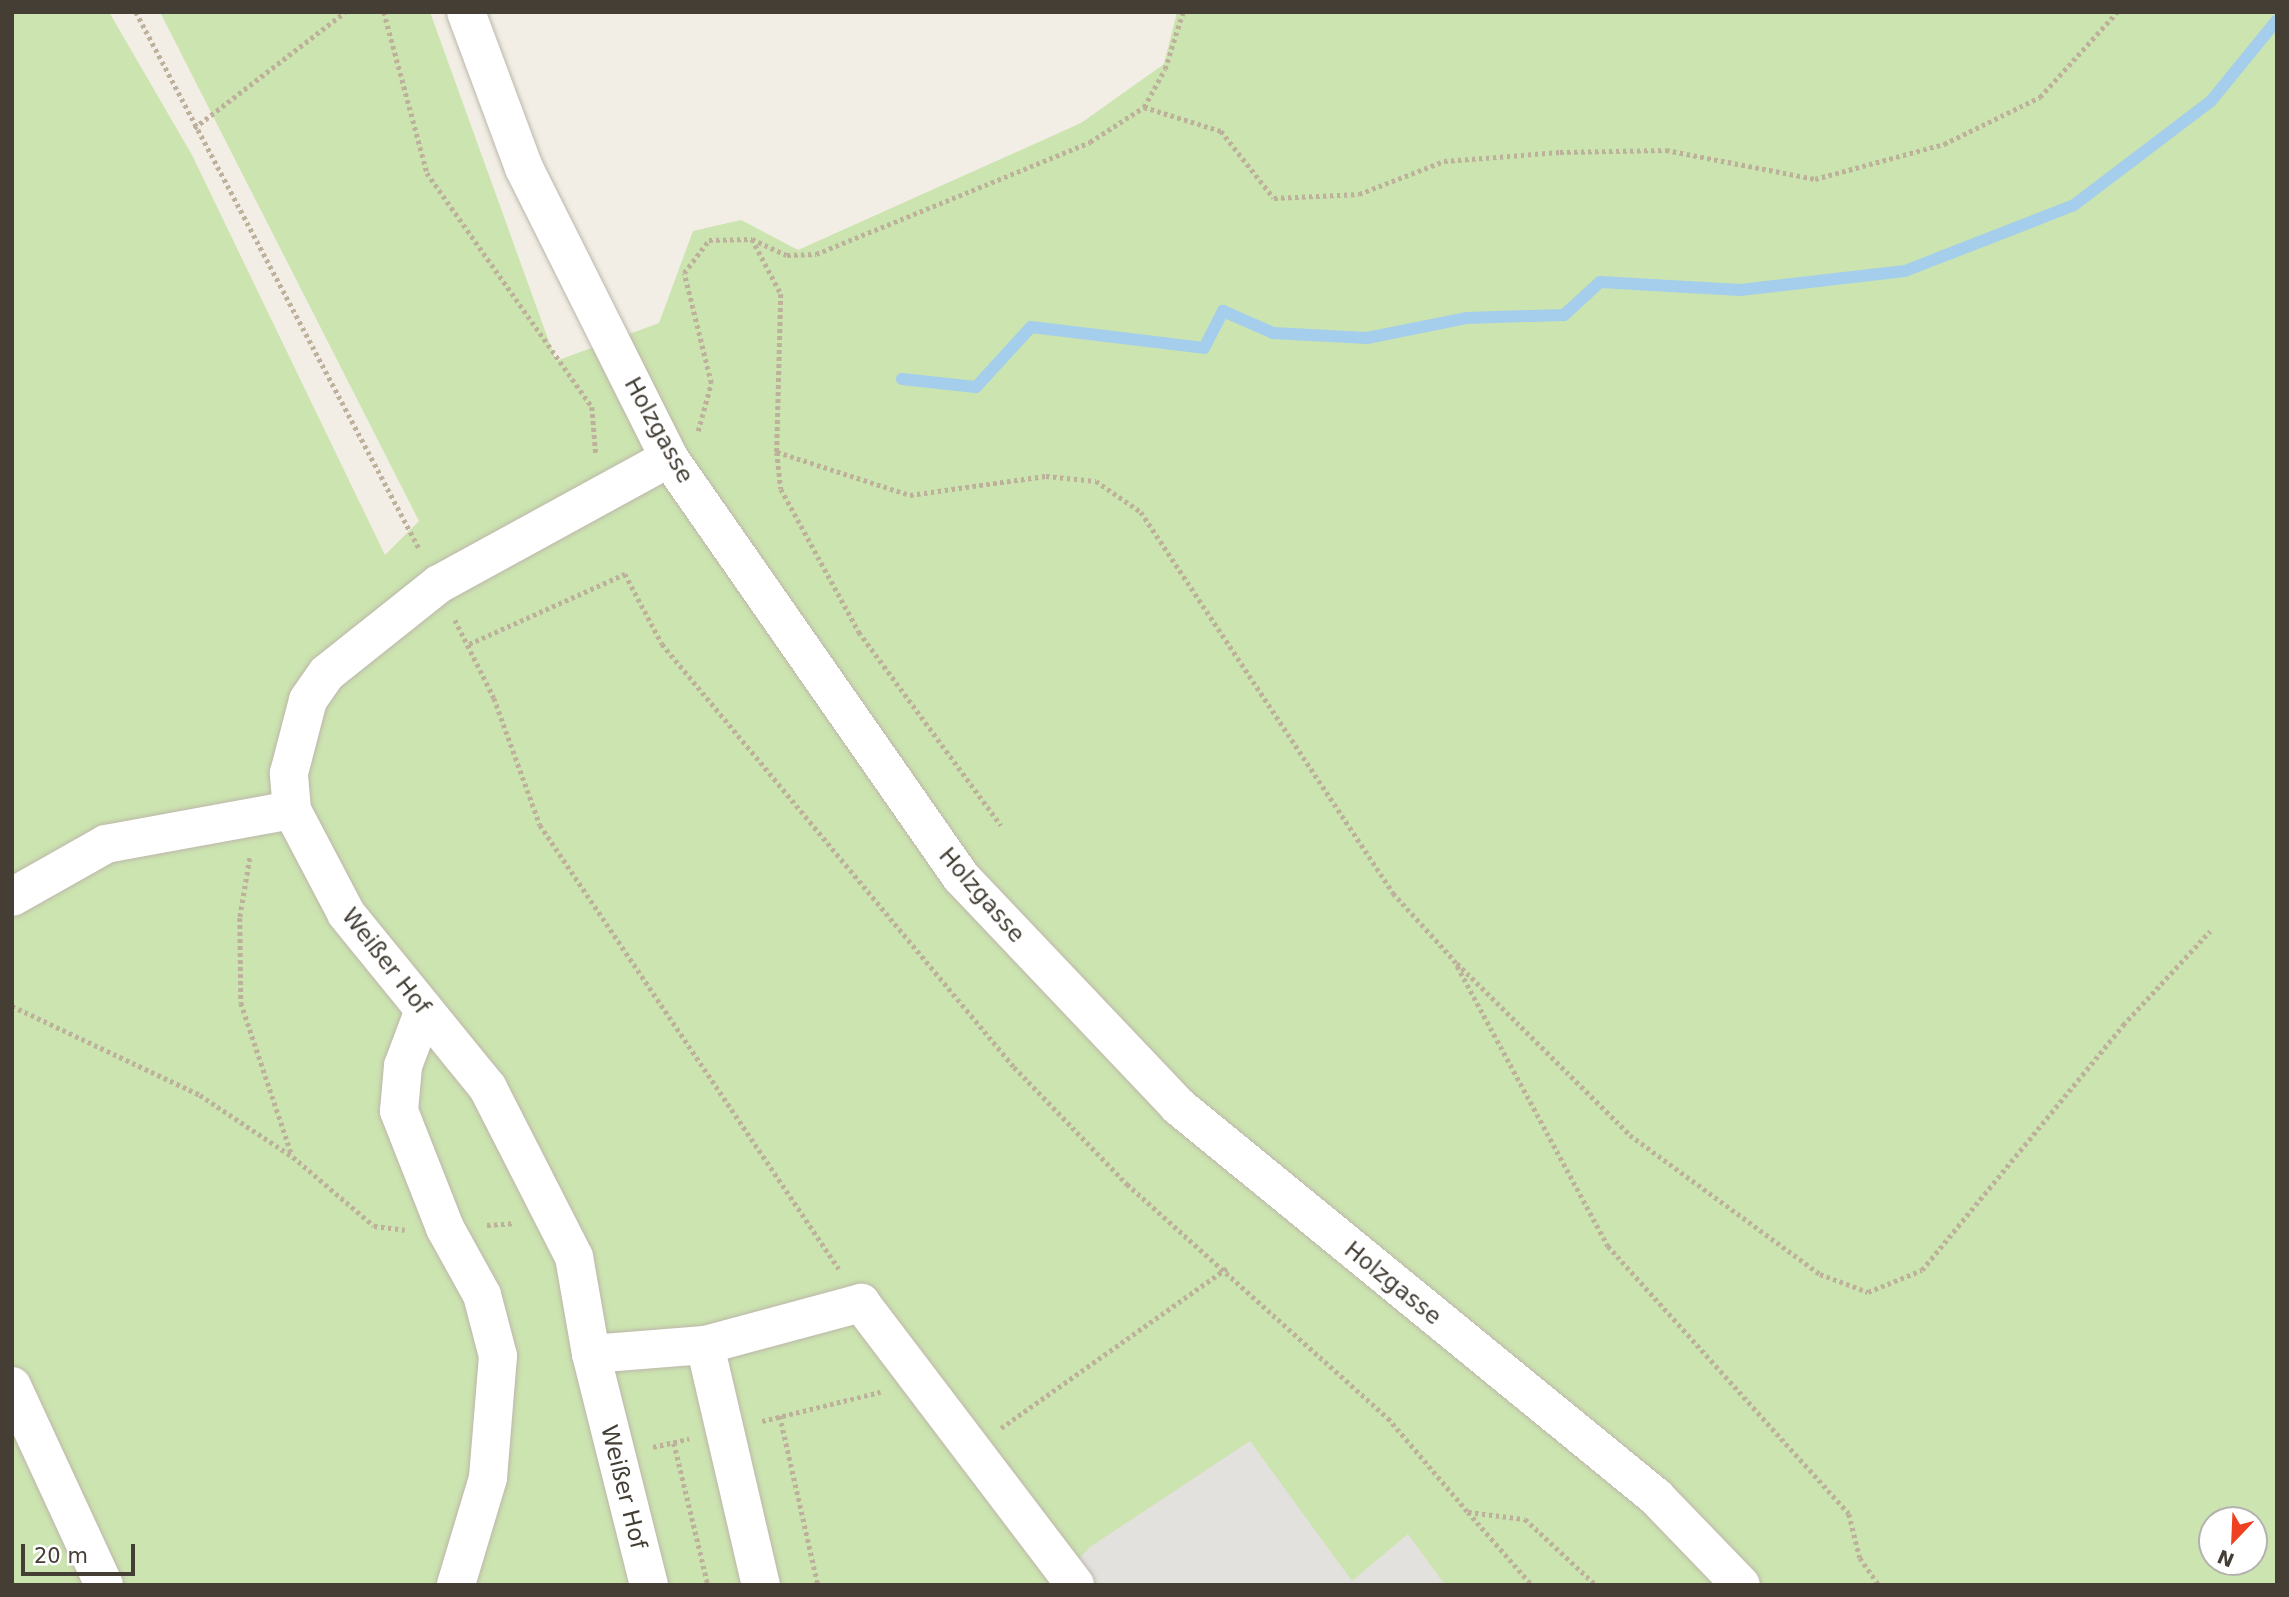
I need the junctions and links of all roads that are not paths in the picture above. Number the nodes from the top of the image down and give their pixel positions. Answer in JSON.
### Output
{"nodes":[{"id":1,"x":466,"y":12,"type":"edge"},
{"id":2,"x":669,"y":458,"type":"junction"},
{"id":3,"x":275,"y":815,"type":"junction"},
{"id":4,"x":12,"y":897,"type":"edge"},
{"id":5,"x":424,"y":1010,"type":"junction"},
{"id":6,"x":705,"y":1345,"type":"junction"},
{"id":7,"x":591,"y":1354,"type":"junction"},
{"id":8,"x":12,"y":1386,"type":"edge"},
{"id":9,"x":104,"y":1585,"type":"edge"},
{"id":10,"x":456,"y":1585,"type":"edge"},
{"id":11,"x":649,"y":1585,"type":"edge"},
{"id":12,"x":761,"y":1585,"type":"edge"},
{"id":13,"x":1075,"y":1585,"type":"edge"},
{"id":14,"x":1741,"y":1585,"type":"edge"}],
"edges":[{"from":1,"to":2,"type":"street","name":"Holzgasse"},
{"from":2,"to":3,"type":"street","name":"Weißer Hof"},
{"from":2,"to":14,"type":"street","name":"Holzgasse"},
{"from":3,"to":4,"type":"street"},
{"from":3,"to":5,"type":"street","name":"Weißer Hof"},
{"from":5,"to":7,"type":"street","name":"Weißer Hof"},
{"from":5,"to":10,"type":"street"},
{"from":6,"to":7,"type":"street"},
{"from":6,"to":12,"type":"street"},
{"from":6,"to":13,"type":"street"},
{"from":7,"to":11,"type":"street","name":"Weißer Hof"},
{"from":8,"to":9,"type":"street"}]}
